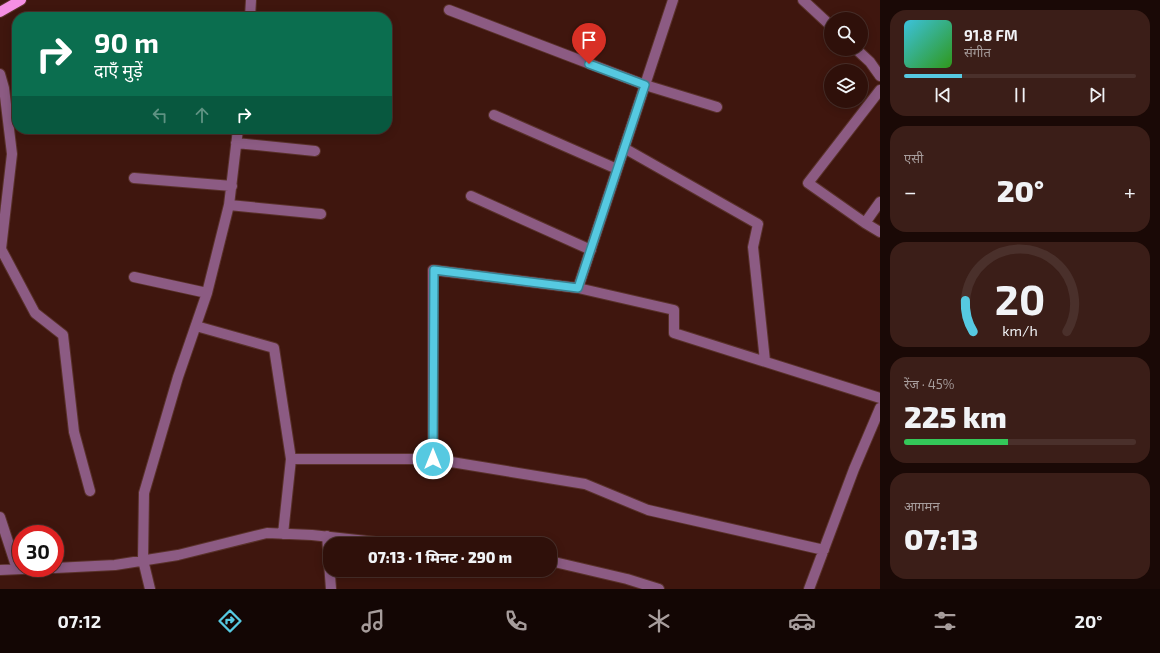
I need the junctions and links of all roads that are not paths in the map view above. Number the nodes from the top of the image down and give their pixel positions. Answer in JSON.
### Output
{"nodes":[{"id":1,"x":21,"y":0,"type":"edge"},
{"id":2,"x":251,"y":0,"type":"edge"},
{"id":3,"x":672,"y":0,"type":"edge"},
{"id":4,"x":803,"y":0,"type":"edge"},
{"id":5,"x":449,"y":10,"type":"dead end"},
{"id":6,"x":0,"y":12,"type":"edge"},
{"id":7,"x":250,"y":12,"type":"edge"},
{"id":8,"x":824,"y":20,"type":"edge"},
{"id":9,"x":864,"y":56,"type":"edge"},
{"id":10,"x":0,"y":74,"type":"edge"},
{"id":11,"x":880,"y":76,"type":"edge"},
{"id":12,"x":645,"y":85,"type":"junction"},
{"id":13,"x":880,"y":90,"type":"edge"},
{"id":14,"x":717,"y":107,"type":"dead end"},
{"id":15,"x":494,"y":115,"type":"dead end"},
{"id":16,"x":237,"y":134,"type":"edge"},
{"id":17,"x":236,"y":143,"type":"junction"},
{"id":18,"x":624,"y":148,"type":"junction"},
{"id":19,"x":315,"y":151,"type":"dead end"},
{"id":20,"x":617,"y":169,"type":"junction"},
{"id":21,"x":134,"y":178,"type":"dead end"},
{"id":22,"x":232,"y":186,"type":"junction"},
{"id":23,"x":471,"y":196,"type":"dead end"},
{"id":24,"x":880,"y":202,"type":"edge"},
{"id":25,"x":229,"y":205,"type":"junction"},
{"id":26,"x":321,"y":214,"type":"dead end"},
{"id":27,"x":865,"y":223,"type":"junction"},
{"id":28,"x":880,"y":232,"type":"edge"},
{"id":29,"x":0,"y":249,"type":"edge"},
{"id":30,"x":590,"y":250,"type":"junction"},
{"id":31,"x":134,"y":277,"type":"dead end"},
{"id":32,"x":578,"y":288,"type":"junction"},
{"id":33,"x":207,"y":293,"type":"junction"},
{"id":34,"x":196,"y":326,"type":"junction"},
{"id":35,"x":765,"y":361,"type":"junction"},
{"id":36,"x":880,"y":398,"type":"edge"},
{"id":37,"x":880,"y":408,"type":"edge"},
{"id":38,"x":291,"y":459,"type":"junction"},
{"id":39,"x":433,"y":459,"type":"junction"},
{"id":40,"x":90,"y":491,"type":"dead end"},
{"id":41,"x":0,"y":517,"type":"edge"},
{"id":42,"x":283,"y":534,"type":"junction"},
{"id":43,"x":327,"y":536,"type":"junction"},
{"id":44,"x":335,"y":537,"type":"edge"},
{"id":45,"x":824,"y":550,"type":"junction"},
{"id":46,"x":12,"y":554,"type":"edge"},
{"id":47,"x":143,"y":560,"type":"junction"},
{"id":48,"x":557,"y":563,"type":"edge"},
{"id":49,"x":64,"y":568,"type":"edge"},
{"id":50,"x":12,"y":569,"type":"edge"},
{"id":51,"x":0,"y":570,"type":"edge"},
{"id":52,"x":150,"y":589,"type":"edge"},
{"id":53,"x":331,"y":589,"type":"edge"},
{"id":54,"x":659,"y":589,"type":"edge"},
{"id":55,"x":809,"y":589,"type":"edge"}],
"edges":[{"from":1,"to":6,"type":"main road"},
{"from":2,"to":7,"type":"street"},
{"from":3,"to":12,"type":"street"},
{"from":4,"to":8,"type":"street"},
{"from":5,"to":12,"type":"street"},
{"from":9,"to":11,"type":"street"},
{"from":10,"to":29,"type":"street"},
{"from":12,"to":14,"type":"street"},
{"from":12,"to":18,"type":"street"},
{"from":13,"to":27,"type":"street"},
{"from":15,"to":20,"type":"street"},
{"from":16,"to":17,"type":"street"},
{"from":17,"to":19,"type":"street"},
{"from":17,"to":22,"type":"street"},
{"from":18,"to":20,"type":"street"},
{"from":18,"to":35,"type":"street"},
{"from":20,"to":30,"type":"street"},
{"from":21,"to":22,"type":"street"},
{"from":22,"to":25,"type":"street"},
{"from":23,"to":30,"type":"street"},
{"from":24,"to":27,"type":"street"},
{"from":25,"to":26,"type":"street"},
{"from":25,"to":33,"type":"street"},
{"from":27,"to":28,"type":"street"},
{"from":29,"to":40,"type":"street"},
{"from":30,"to":32,"type":"street"},
{"from":31,"to":33,"type":"street"},
{"from":32,"to":35,"type":"street"},
{"from":32,"to":39,"type":"street"},
{"from":33,"to":34,"type":"street"},
{"from":34,"to":38,"type":"street"},
{"from":34,"to":47,"type":"street"},
{"from":35,"to":36,"type":"street"},
{"from":37,"to":45,"type":"street"},
{"from":38,"to":39,"type":"street"},
{"from":38,"to":42,"type":"street"},
{"from":39,"to":45,"type":"street"},
{"from":41,"to":46,"type":"street"},
{"from":42,"to":43,"type":"street"},
{"from":42,"to":47,"type":"street"},
{"from":43,"to":44,"type":"street"},
{"from":43,"to":53,"type":"street"},
{"from":45,"to":55,"type":"street"},
{"from":47,"to":49,"type":"street"},
{"from":47,"to":52,"type":"street"},
{"from":48,"to":54,"type":"street"},
{"from":50,"to":51,"type":"street"}]}
